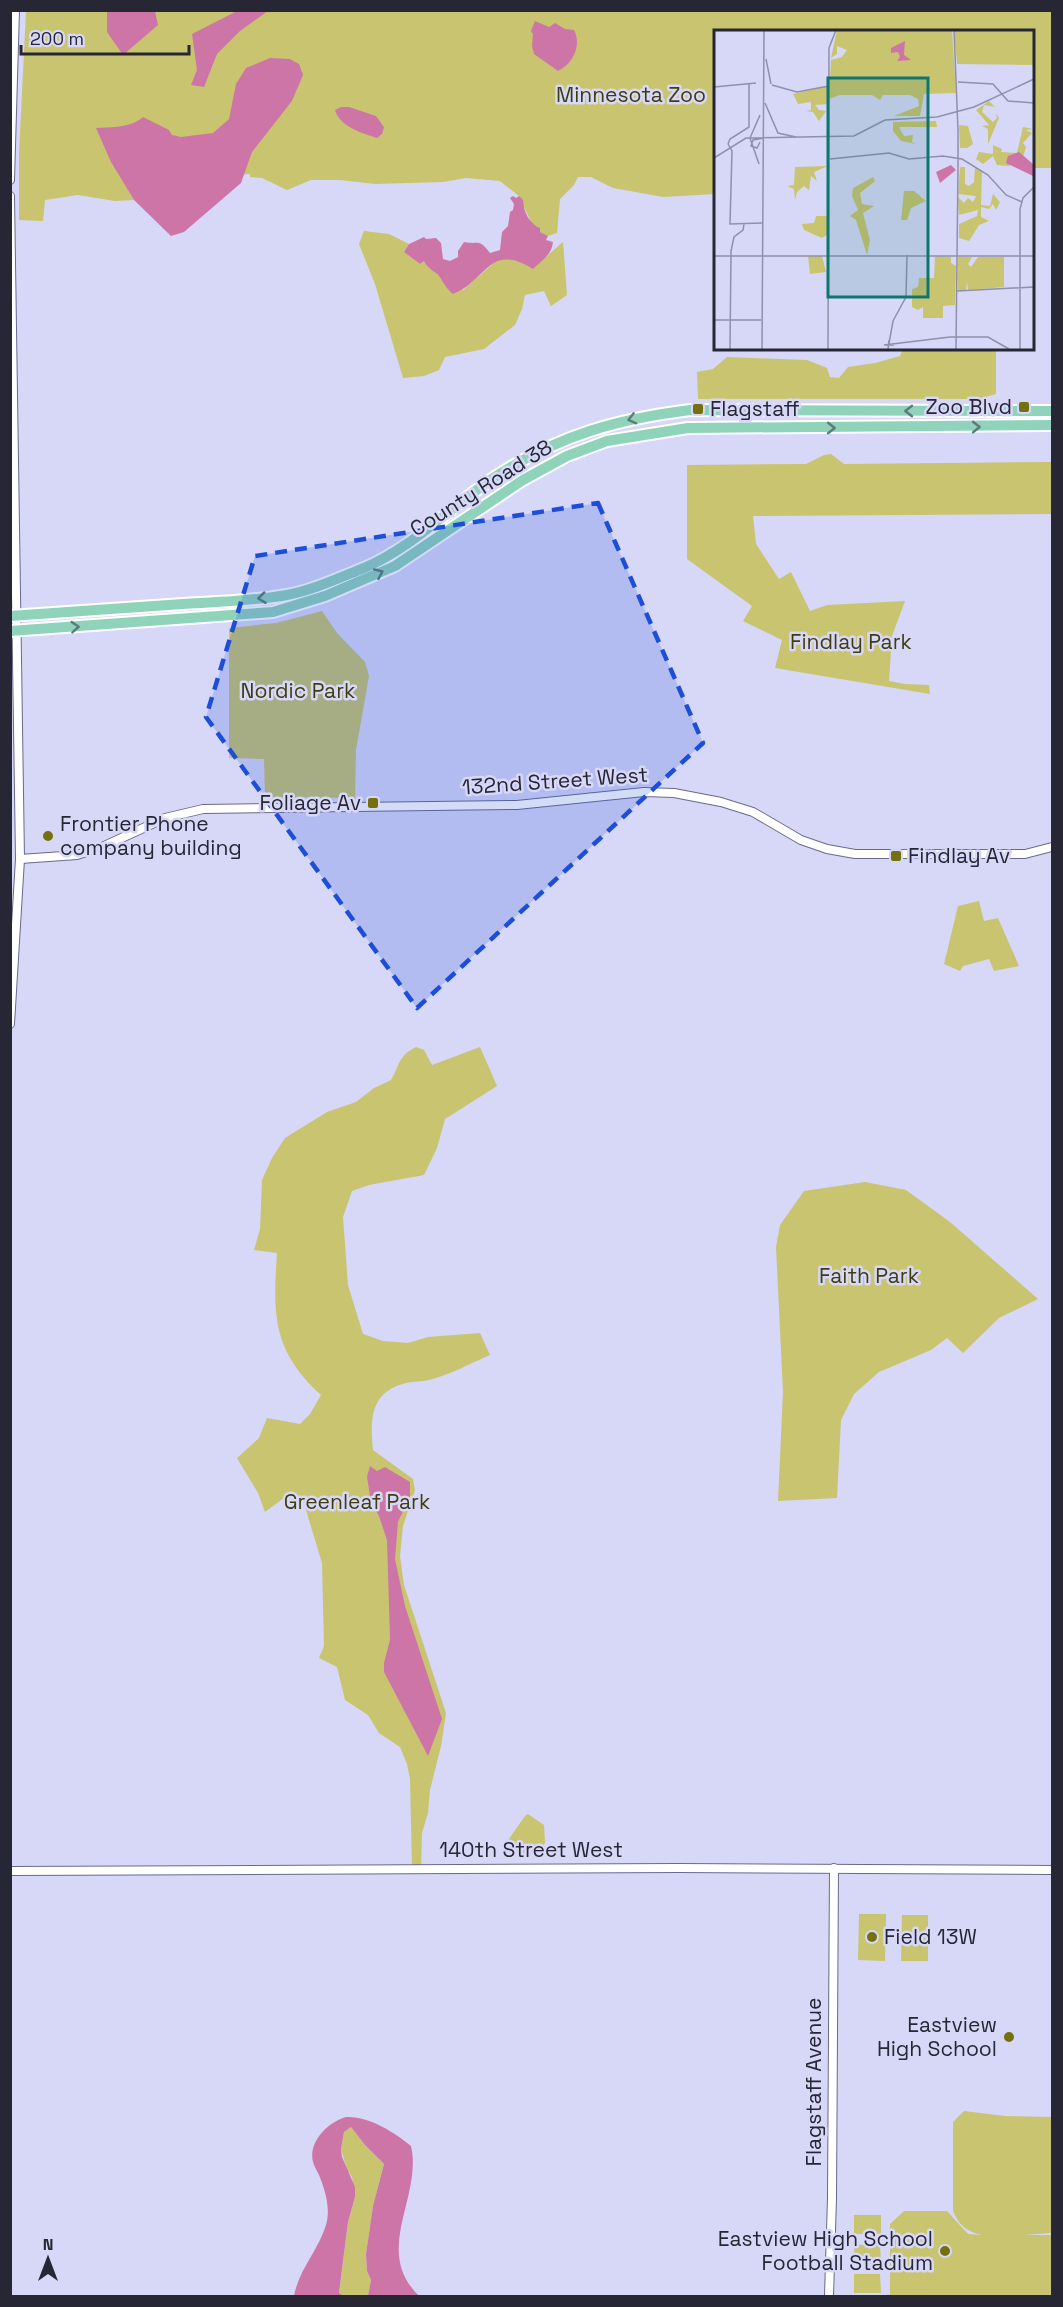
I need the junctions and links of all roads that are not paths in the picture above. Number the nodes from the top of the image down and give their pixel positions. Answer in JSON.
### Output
{"nodes":[{"id":1,"x":15,"y":10,"type":"edge"},
{"id":2,"x":11,"y":84,"type":"edge"},
{"id":3,"x":10,"y":180,"type":"edge"},
{"id":4,"x":10,"y":196,"type":"edge"},
{"id":5,"x":1010,"y":411,"type":"junction"},
{"id":6,"x":1053,"y":411,"type":"edge"},
{"id":7,"x":1053,"y":426,"type":"edge"},
{"id":8,"x":1012,"y":427,"type":"junction"},
{"id":9,"x":14,"y":616,"type":"edge"},
{"id":10,"x":14,"y":631,"type":"edge"},
{"id":11,"x":1053,"y":847,"type":"edge"},
{"id":12,"x":20,"y":860,"type":"junction"},
{"id":13,"x":10,"y":1024,"type":"edge"},
{"id":14,"x":834,"y":1868,"type":"junction"},
{"id":15,"x":1053,"y":1870,"type":"edge"},
{"id":16,"x":10,"y":1871,"type":"edge"},
{"id":17,"x":829,"y":2296,"type":"edge"}],
"edges":[{"from":1,"to":2,"type":"street"},
{"from":2,"to":3,"type":"street"},
{"from":4,"to":9,"type":"street"},
{"from":5,"to":6,"type":"main road"},
{"from":5,"to":8,"type":"street"},
{"from":5,"to":9,"type":"main road","one_way":true},
{"from":7,"to":8,"type":"main road","name":"County Road 38"},
{"from":10,"to":8,"type":"main road","name":"County Road 38","one_way":true},
{"from":9,"to":10,"type":"street"},
{"from":10,"to":12,"type":"street"},
{"from":11,"to":12,"type":"street","name":"132nd Street West"},
{"from":12,"to":13,"type":"street"},
{"from":14,"to":15,"type":"street","name":"140th Street West"},
{"from":14,"to":16,"type":"street","name":"140th Street West"},
{"from":14,"to":17,"type":"street","name":"Flagstaff Avenue"}]}
